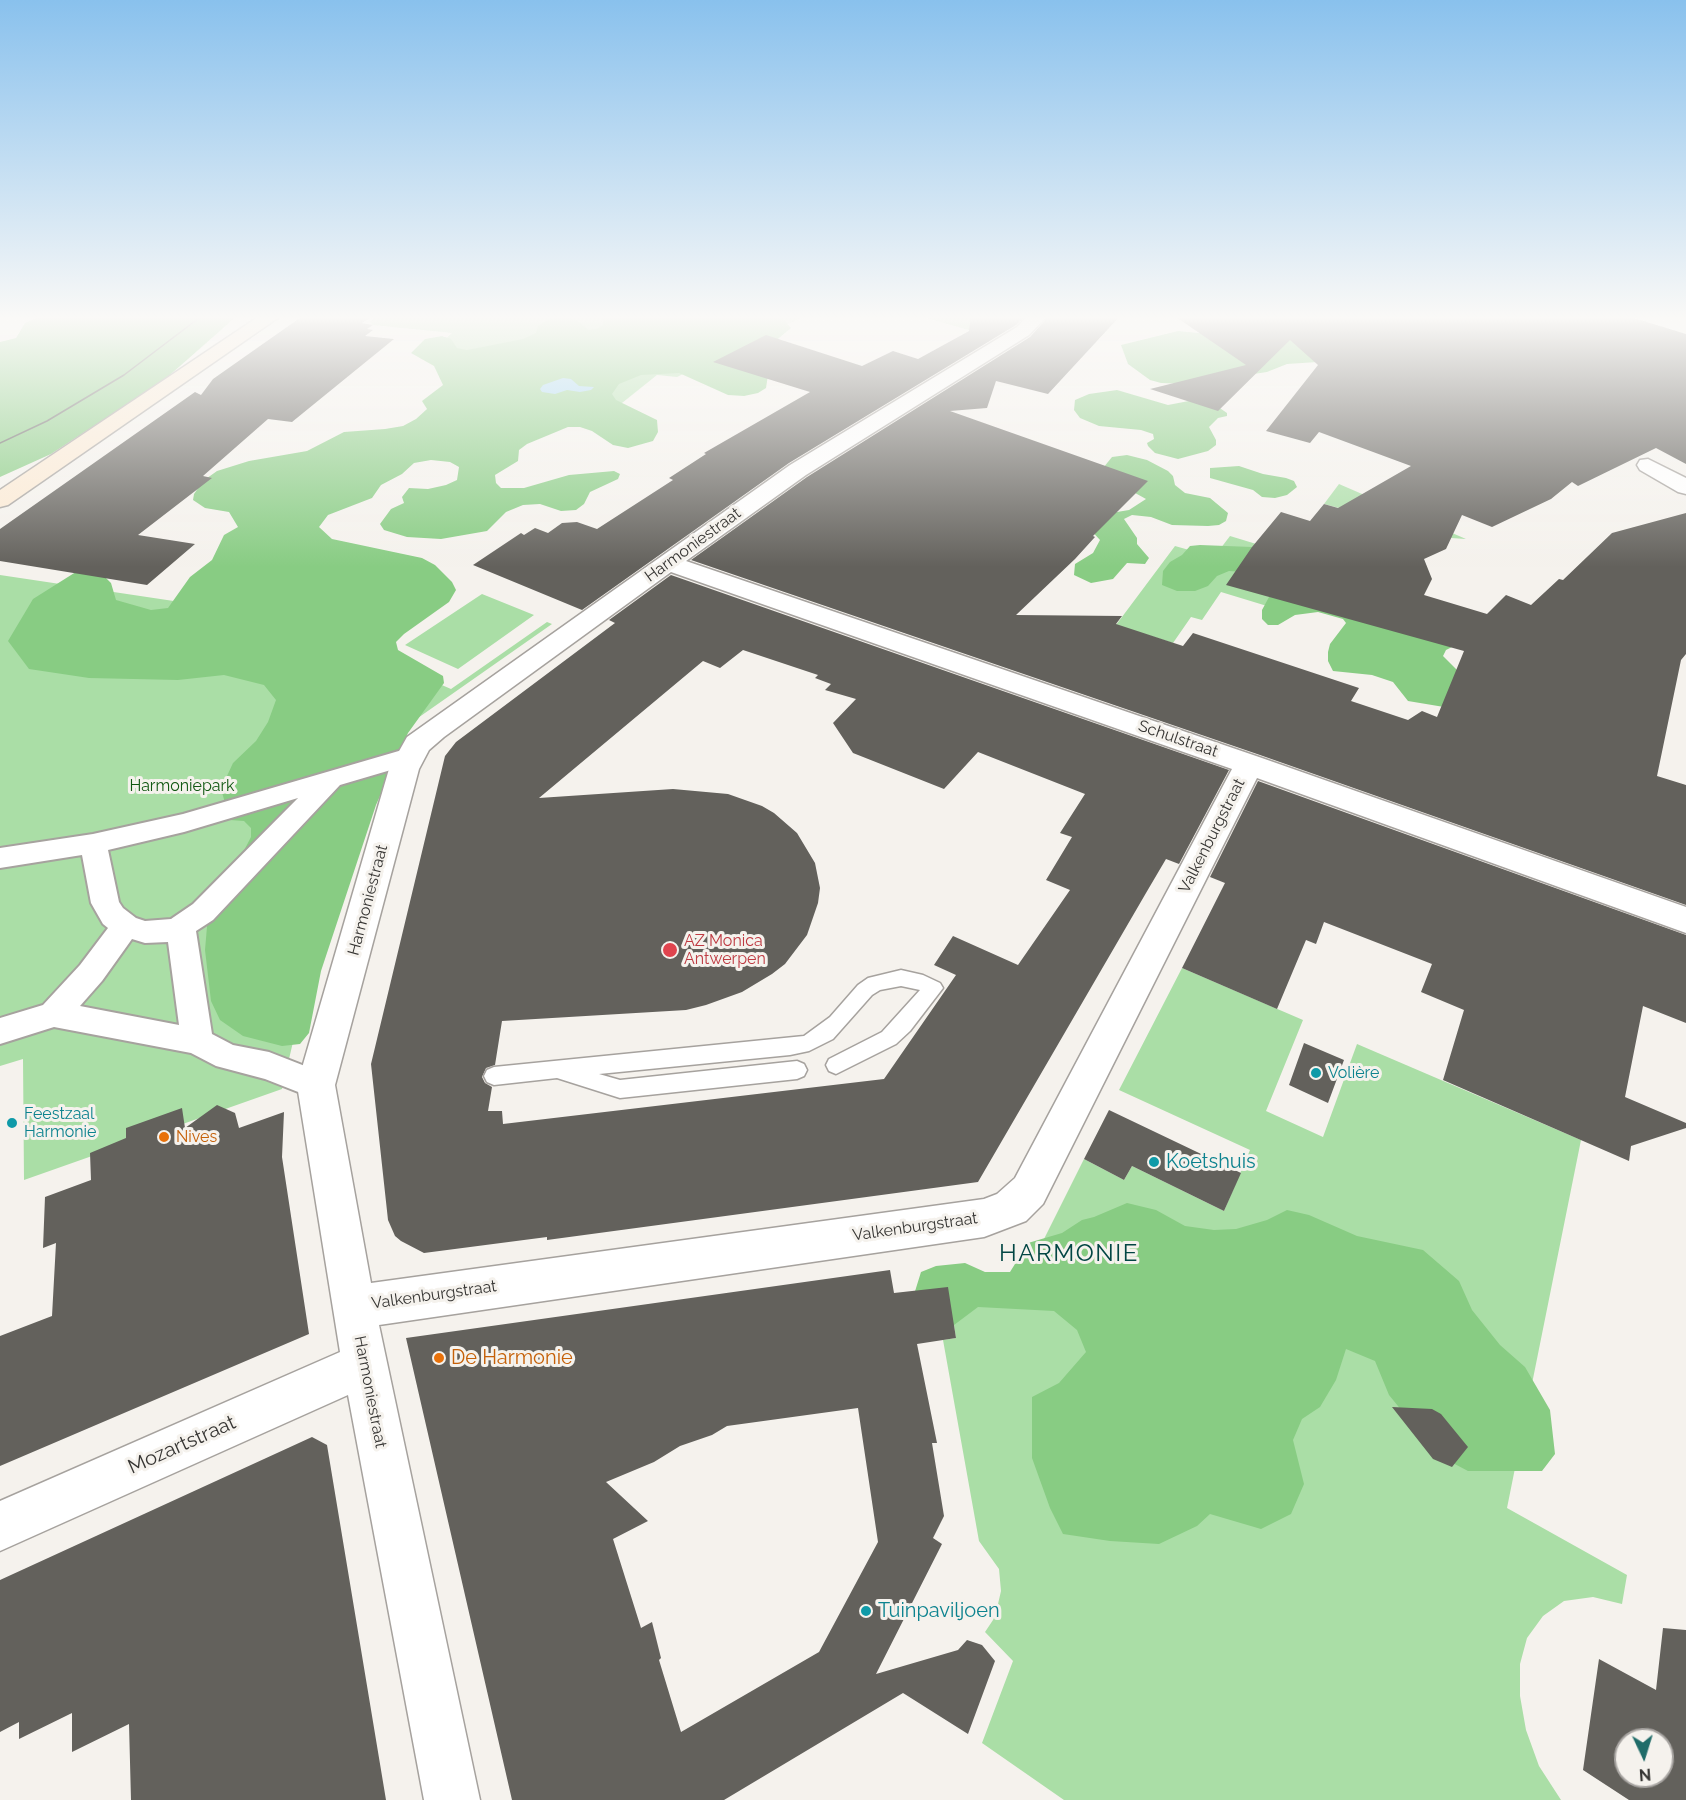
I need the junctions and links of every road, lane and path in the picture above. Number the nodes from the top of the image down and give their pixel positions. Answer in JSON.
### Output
{"nodes":[{"id":1,"x":149,"y":399,"type":"edge"},
{"id":2,"x":913,"y":399,"type":"edge"},
{"id":3,"x":1648,"y":465,"type":"dead end"},
{"id":4,"x":1686,"y":487,"type":"edge"},
{"id":5,"x":0,"y":500,"type":"edge"},
{"id":6,"x":668,"y":563,"type":"junction"},
{"id":7,"x":409,"y":756,"type":"junction"},
{"id":8,"x":1249,"y":764,"type":"junction"},
{"id":9,"x":332,"y":779,"type":"junction"},
{"id":10,"x":93,"y":844,"type":"junction"},
{"id":11,"x":0,"y":858,"type":"edge"},
{"id":12,"x":1686,"y":920,"type":"edge"},
{"id":13,"x":126,"y":926,"type":"junction"},
{"id":14,"x":181,"y":927,"type":"junction"},
{"id":15,"x":54,"y":1014,"type":"junction"},
{"id":16,"x":0,"y":1031,"type":"edge"},
{"id":17,"x":197,"y":1041,"type":"junction"},
{"id":18,"x":836,"y":1065,"type":"dead end"},
{"id":19,"x":555,"y":1070,"type":"junction"},
{"id":20,"x":797,"y":1070,"type":"dead end"},
{"id":21,"x":494,"y":1076,"type":"dead end"},
{"id":22,"x":316,"y":1085,"type":"junction"},
{"id":23,"x":353,"y":1306,"type":"junction"},
{"id":24,"x":364,"y":1364,"type":"junction"},
{"id":25,"x":0,"y":1526,"type":"edge"},
{"id":26,"x":452,"y":1800,"type":"edge"}],
"edges":[{"from":1,"to":5,"type":"main road"},
{"from":2,"to":6,"type":"street","name":"Harmoniestraat"},
{"from":3,"to":4,"type":"street"},
{"from":6,"to":7,"type":"street","name":"Harmoniestraat"},
{"from":6,"to":8,"type":"street","name":"Schulstraat"},
{"from":7,"to":9,"type":"street"},
{"from":7,"to":22,"type":"street","name":"Harmoniestraat"},
{"from":8,"to":12,"type":"street","name":"Schulstraat"},
{"from":8,"to":23,"type":"street","name":"Valkenburgstraat"},
{"from":9,"to":10,"type":"street"},
{"from":9,"to":14,"type":"street"},
{"from":10,"to":11,"type":"street"},
{"from":10,"to":13,"type":"street"},
{"from":13,"to":14,"type":"street"},
{"from":13,"to":15,"type":"street"},
{"from":14,"to":17,"type":"street"},
{"from":15,"to":16,"type":"street"},
{"from":15,"to":17,"type":"street"},
{"from":17,"to":22,"type":"street"},
{"from":18,"to":19,"type":"lane"},
{"from":19,"to":20,"type":"lane"},
{"from":19,"to":21,"type":"lane"},
{"from":22,"to":23,"type":"street","name":"Harmoniestraat"},
{"from":23,"to":24,"type":"street","name":"Harmoniestraat"},
{"from":24,"to":25,"type":"street","name":"Mozartstraat"},
{"from":24,"to":26,"type":"street","name":"Harmoniestraat"}]}
